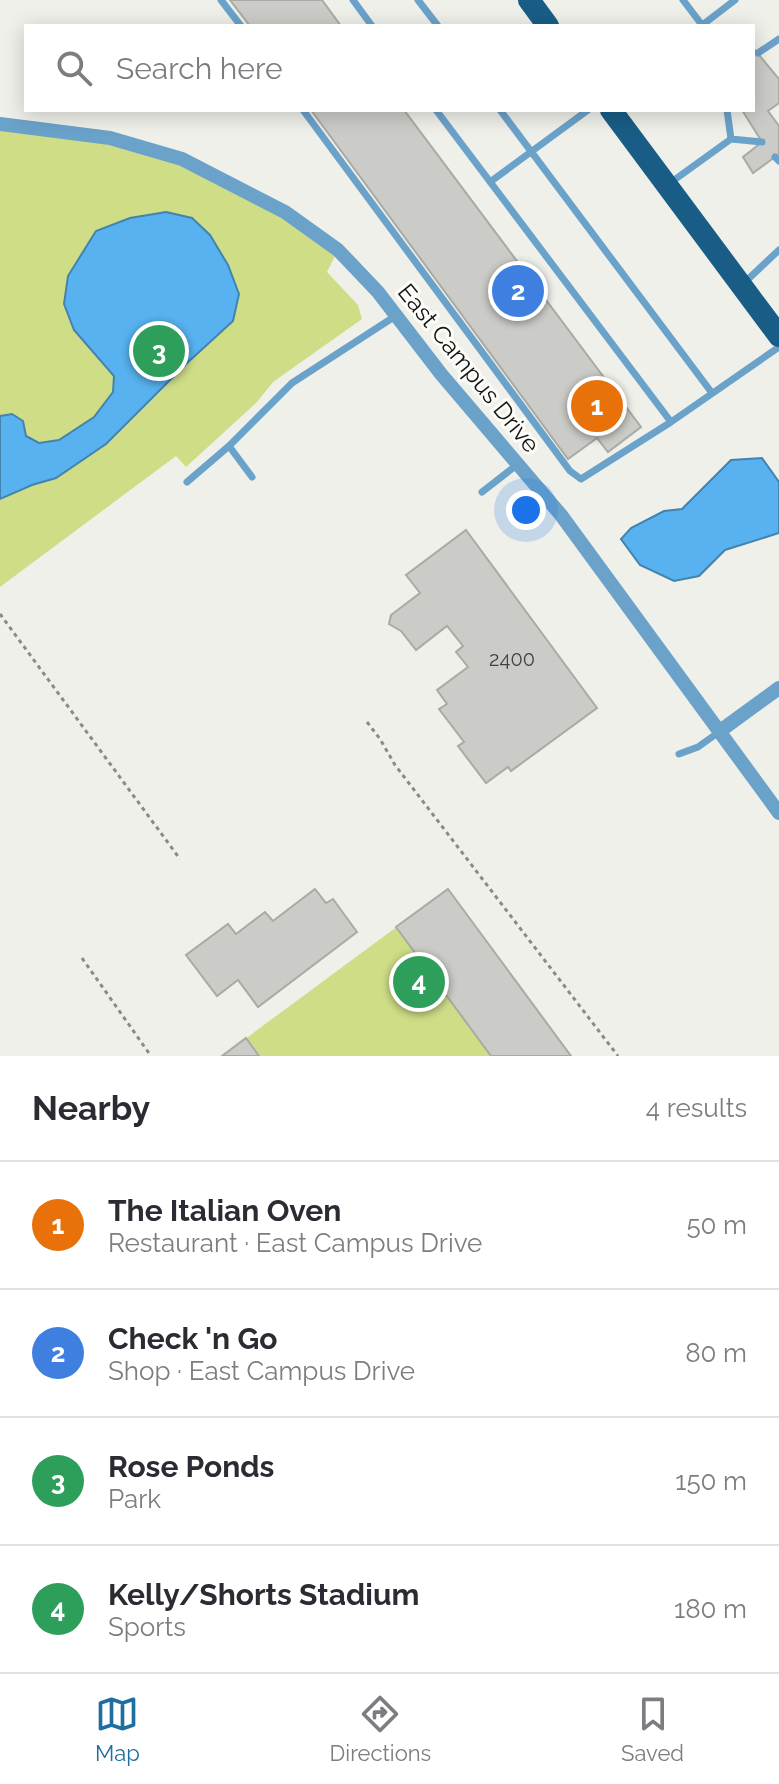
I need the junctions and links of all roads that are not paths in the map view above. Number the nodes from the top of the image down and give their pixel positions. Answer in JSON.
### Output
{"nodes":[{"id":1,"x":221,"y":0,"type":"edge"},
{"id":2,"x":353,"y":0,"type":"edge"},
{"id":3,"x":418,"y":0,"type":"edge"},
{"id":4,"x":529,"y":0,"type":"edge"},
{"id":5,"x":683,"y":0,"type":"edge"},
{"id":6,"x":735,"y":0,"type":"edge"},
{"id":7,"x":239,"y":24,"type":"edge"},
{"id":8,"x":371,"y":24,"type":"edge"},
{"id":9,"x":436,"y":24,"type":"edge"},
{"id":10,"x":547,"y":24,"type":"edge"},
{"id":11,"x":700,"y":24,"type":"edge"},
{"id":12,"x":704,"y":24,"type":"edge"},
{"id":13,"x":779,"y":39,"type":"edge"},
{"id":14,"x":758,"y":53,"type":"dead end"},
{"id":15,"x":304,"y":112,"type":"edge"},
{"id":16,"x":438,"y":112,"type":"edge"},
{"id":17,"x":502,"y":112,"type":"edge"},
{"id":18,"x":585,"y":112,"type":"edge"},
{"id":19,"x":612,"y":112,"type":"edge"},
{"id":20,"x":727,"y":112,"type":"edge"},
{"id":21,"x":0,"y":124,"type":"edge"},
{"id":22,"x":731,"y":139,"type":"junction"},
{"id":23,"x":762,"y":142,"type":"dead end"},
{"id":24,"x":531,"y":151,"type":"junction"},
{"id":25,"x":490,"y":182,"type":"junction"},
{"id":26,"x":667,"y":186,"type":"junction"},
{"id":27,"x":779,"y":250,"type":"edge"},
{"id":28,"x":741,"y":285,"type":"junction"},
{"id":29,"x":397,"y":315,"type":"junction"},
{"id":30,"x":779,"y":337,"type":"edge"},
{"id":31,"x":712,"y":393,"type":"junction"},
{"id":32,"x":671,"y":422,"type":"junction"},
{"id":33,"x":229,"y":446,"type":"junction"},
{"id":34,"x":518,"y":464,"type":"junction"},
{"id":35,"x":252,"y":477,"type":"dead end"},
{"id":36,"x":187,"y":482,"type":"dead end"},
{"id":37,"x":482,"y":492,"type":"dead end"},
{"id":38,"x":779,"y":688,"type":"edge"},
{"id":39,"x":720,"y":731,"type":"junction"},
{"id":40,"x":679,"y":754,"type":"dead end"},
{"id":41,"x":779,"y":813,"type":"edge"}],
"edges":[{"from":1,"to":7,"type":"lane"},
{"from":2,"to":8,"type":"lane"},
{"from":3,"to":9,"type":"lane"},
{"from":4,"to":10,"type":"main road"},
{"from":5,"to":11,"type":"lane"},
{"from":6,"to":12,"type":"lane"},
{"from":13,"to":14,"type":"lane"},
{"from":15,"to":32,"type":"lane"},
{"from":16,"to":25,"type":"lane"},
{"from":17,"to":24,"type":"lane"},
{"from":18,"to":24,"type":"lane"},
{"from":19,"to":26,"type":"main road"},
{"from":20,"to":22,"type":"lane"},
{"from":21,"to":29,"type":"street","name":"East Campus Drive"},
{"from":22,"to":23,"type":"lane"},
{"from":22,"to":26,"type":"lane"},
{"from":24,"to":25,"type":"lane"},
{"from":24,"to":31,"type":"lane"},
{"from":25,"to":32,"type":"lane"},
{"from":26,"to":28,"type":"main road"},
{"from":27,"to":28,"type":"lane"},
{"from":28,"to":30,"type":"main road"},
{"from":29,"to":33,"type":"lane"},
{"from":29,"to":34,"type":"street","name":"East Campus Drive"},
{"from":30,"to":31,"type":"lane"},
{"from":31,"to":32,"type":"lane"},
{"from":33,"to":35,"type":"lane"},
{"from":33,"to":36,"type":"lane"},
{"from":34,"to":37,"type":"lane"},
{"from":34,"to":39,"type":"street","name":"East Campus Drive"},
{"from":38,"to":39,"type":"street"},
{"from":39,"to":40,"type":"lane"},
{"from":39,"to":41,"type":"street","name":"East Campus Drive"}]}
